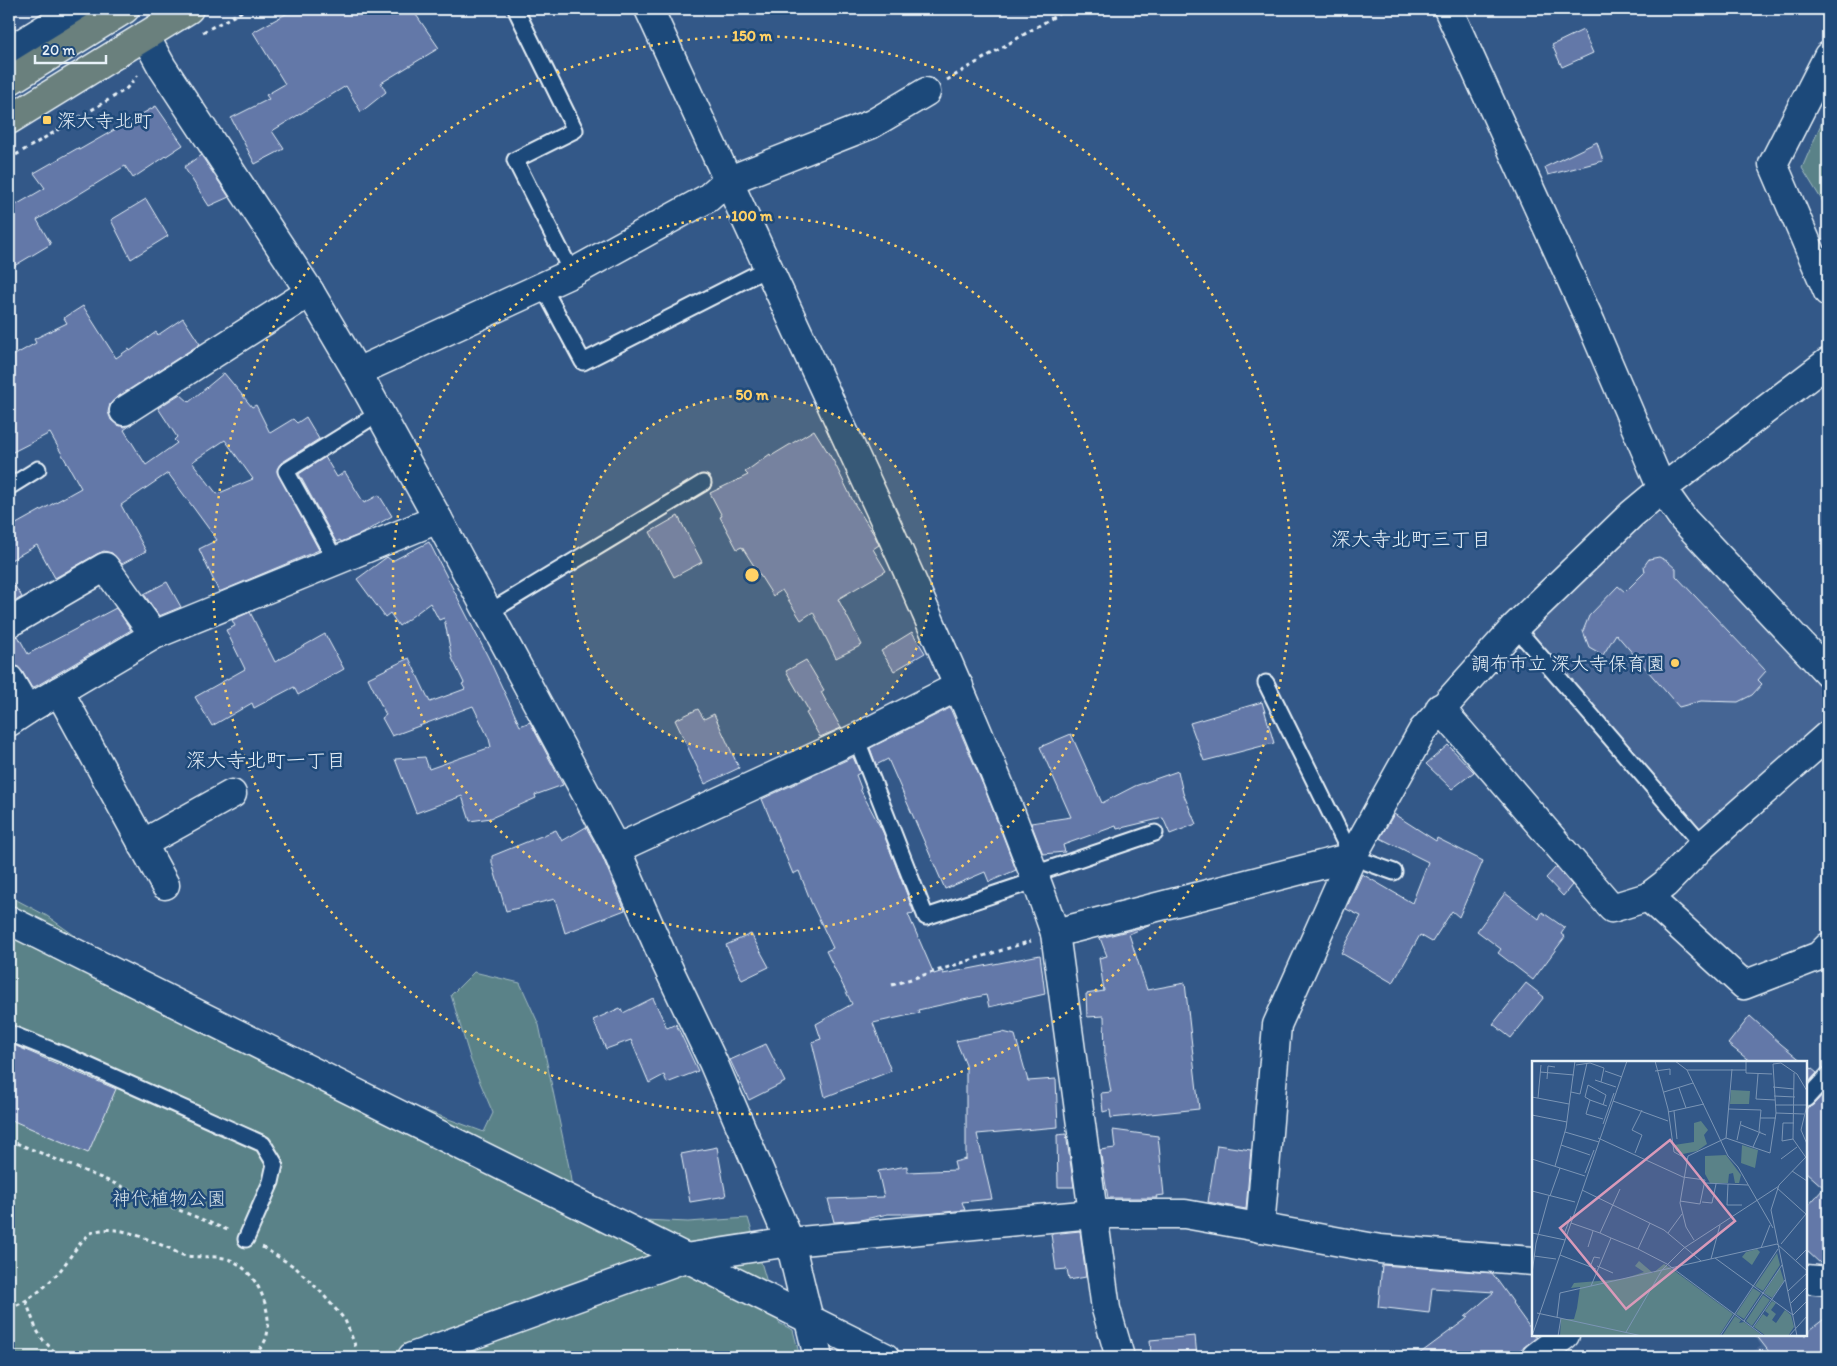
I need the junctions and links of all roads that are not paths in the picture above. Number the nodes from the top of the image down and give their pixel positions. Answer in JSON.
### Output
{"nodes":[{"id":1,"x":77,"y":9,"type":"edge"},
{"id":2,"x":125,"y":9,"type":"edge"},
{"id":3,"x":189,"y":9,"type":"edge"},
{"id":4,"x":649,"y":9,"type":"edge"},
{"id":5,"x":1448,"y":9,"type":"edge"},
{"id":6,"x":518,"y":12,"type":"dead end"},
{"id":7,"x":151,"y":47,"type":"junction"},
{"id":8,"x":9,"y":51,"type":"edge"},
{"id":9,"x":1828,"y":56,"type":"edge"},
{"id":10,"x":9,"y":81,"type":"edge"},
{"id":11,"x":926,"y":92,"type":"road end"},
{"id":12,"x":9,"y":120,"type":"edge"},
{"id":13,"x":727,"y":182,"type":"junction"},
{"id":14,"x":768,"y":268,"type":"junction"},
{"id":15,"x":572,"y":273,"type":"junction"},
{"id":16,"x":543,"y":287,"type":"junction"},
{"id":17,"x":310,"y":292,"type":"junction"},
{"id":18,"x":1828,"y":292,"type":"edge"},
{"id":19,"x":1828,"y":362,"type":"edge"},
{"id":20,"x":357,"y":372,"type":"junction"},
{"id":21,"x":124,"y":411,"type":"dead end"},
{"id":22,"x":379,"y":413,"type":"junction"},
{"id":23,"x":38,"y":469,"type":"dead end"},
{"id":24,"x":703,"y":483,"type":"dead end"},
{"id":25,"x":9,"y":487,"type":"edge"},
{"id":26,"x":1662,"y":489,"type":"junction"},
{"id":27,"x":438,"y":519,"type":"junction"},
{"id":28,"x":336,"y":561,"type":"junction"},
{"id":29,"x":488,"y":613,"type":"junction"},
{"id":30,"x":9,"y":623,"type":"edge"},
{"id":31,"x":1516,"y":628,"type":"junction"},
{"id":32,"x":154,"y":635,"type":"junction"},
{"id":33,"x":1828,"y":673,"type":"edge"},
{"id":34,"x":9,"y":679,"type":"edge"},
{"id":35,"x":1266,"y":683,"type":"dead end"},
{"id":36,"x":959,"y":686,"type":"junction"},
{"id":37,"x":59,"y":691,"type":"junction"},
{"id":38,"x":1440,"y":708,"type":"junction"},
{"id":39,"x":18,"y":716,"type":"edge"},
{"id":40,"x":1828,"y":735,"type":"edge"},
{"id":41,"x":856,"y":738,"type":"junction"},
{"id":42,"x":232,"y":794,"type":"dead end"},
{"id":43,"x":1155,"y":832,"type":"dead end"},
{"id":44,"x":142,"y":844,"type":"junction"},
{"id":45,"x":1703,"y":845,"type":"junction"},
{"id":46,"x":616,"y":849,"type":"junction"},
{"id":47,"x":1352,"y":857,"type":"junction"},
{"id":48,"x":1394,"y":872,"type":"dead end"},
{"id":49,"x":1036,"y":877,"type":"junction"},
{"id":50,"x":165,"y":885,"type":"dead end"},
{"id":51,"x":1648,"y":897,"type":"junction"},
{"id":52,"x":9,"y":920,"type":"edge"},
{"id":53,"x":1055,"y":933,"type":"junction"},
{"id":54,"x":1828,"y":947,"type":"edge"},
{"id":55,"x":9,"y":1033,"type":"edge"},
{"id":56,"x":1828,"y":1074,"type":"edge"},
{"id":57,"x":1807,"y":1098,"type":"edge"},
{"id":58,"x":1093,"y":1214,"type":"junction"},
{"id":59,"x":1260,"y":1228,"type":"junction"},
{"id":60,"x":246,"y":1239,"type":"road end"},
{"id":61,"x":790,"y":1242,"type":"junction"},
{"id":62,"x":685,"y":1258,"type":"junction"},
{"id":63,"x":1532,"y":1261,"type":"edge"},
{"id":64,"x":808,"y":1318,"type":"junction"},
{"id":65,"x":1564,"y":1336,"type":"edge"},
{"id":66,"x":412,"y":1357,"type":"edge"},
{"id":67,"x":818,"y":1357,"type":"edge"},
{"id":68,"x":885,"y":1357,"type":"edge"},
{"id":69,"x":1120,"y":1357,"type":"edge"},
{"id":70,"x":1536,"y":1357,"type":"edge"}],
"edges":[{"from":1,"to":8,"type":"street"},
{"from":2,"to":10,"type":"main road"},
{"from":3,"to":7,"type":"main road"},
{"from":4,"to":13,"type":"street"},
{"from":5,"to":26,"type":"street"},
{"from":6,"to":15,"type":"lane"},
{"from":7,"to":12,"type":"main road"},
{"from":7,"to":17,"type":"street"},
{"from":9,"to":18,"type":"street"},
{"from":11,"to":13,"type":"street"},
{"from":13,"to":14,"type":"street"},
{"from":13,"to":15,"type":"street"},
{"from":14,"to":16,"type":"lane"},
{"from":14,"to":36,"type":"street"},
{"from":15,"to":16,"type":"street"},
{"from":16,"to":20,"type":"street"},
{"from":17,"to":20,"type":"street"},
{"from":17,"to":21,"type":"street"},
{"from":19,"to":26,"type":"street"},
{"from":20,"to":22,"type":"street"},
{"from":22,"to":27,"type":"street"},
{"from":22,"to":28,"type":"lane"},
{"from":23,"to":25,"type":"lane"},
{"from":24,"to":29,"type":"lane"},
{"from":26,"to":31,"type":"street"},
{"from":26,"to":33,"type":"street"},
{"from":27,"to":28,"type":"street"},
{"from":27,"to":29,"type":"street"},
{"from":28,"to":32,"type":"street"},
{"from":29,"to":46,"type":"street"},
{"from":30,"to":32,"type":"street"},
{"from":31,"to":38,"type":"street"},
{"from":31,"to":45,"type":"lane"},
{"from":32,"to":37,"type":"street"},
{"from":34,"to":39,"type":"street"},
{"from":35,"to":47,"type":"lane"},
{"from":36,"to":41,"type":"street"},
{"from":36,"to":49,"type":"street"},
{"from":37,"to":39,"type":"street"},
{"from":37,"to":44,"type":"street"},
{"from":38,"to":47,"type":"street"},
{"from":38,"to":51,"type":"street"},
{"from":40,"to":45,"type":"street"},
{"from":41,"to":46,"type":"street"},
{"from":41,"to":49,"type":"lane"},
{"from":42,"to":44,"type":"street"},
{"from":43,"to":49,"type":"lane"},
{"from":44,"to":50,"type":"street"},
{"from":45,"to":51,"type":"street"},
{"from":46,"to":61,"type":"street"},
{"from":47,"to":48,"type":"lane"},
{"from":47,"to":53,"type":"street"},
{"from":47,"to":59,"type":"street"},
{"from":49,"to":53,"type":"street"},
{"from":51,"to":54,"type":"street"},
{"from":52,"to":62,"type":"street"},
{"from":53,"to":58,"type":"street"},
{"from":55,"to":60,"type":"lane"},
{"from":56,"to":57,"type":"lane"},
{"from":58,"to":59,"type":"street"},
{"from":58,"to":61,"type":"street"},
{"from":58,"to":69,"type":"street"},
{"from":59,"to":63,"type":"street"},
{"from":61,"to":62,"type":"street"},
{"from":61,"to":64,"type":"street"},
{"from":62,"to":64,"type":"street"},
{"from":62,"to":66,"type":"street"},
{"from":64,"to":67,"type":"street"},
{"from":64,"to":68,"type":"street"},
{"from":65,"to":70,"type":"street"}]}
